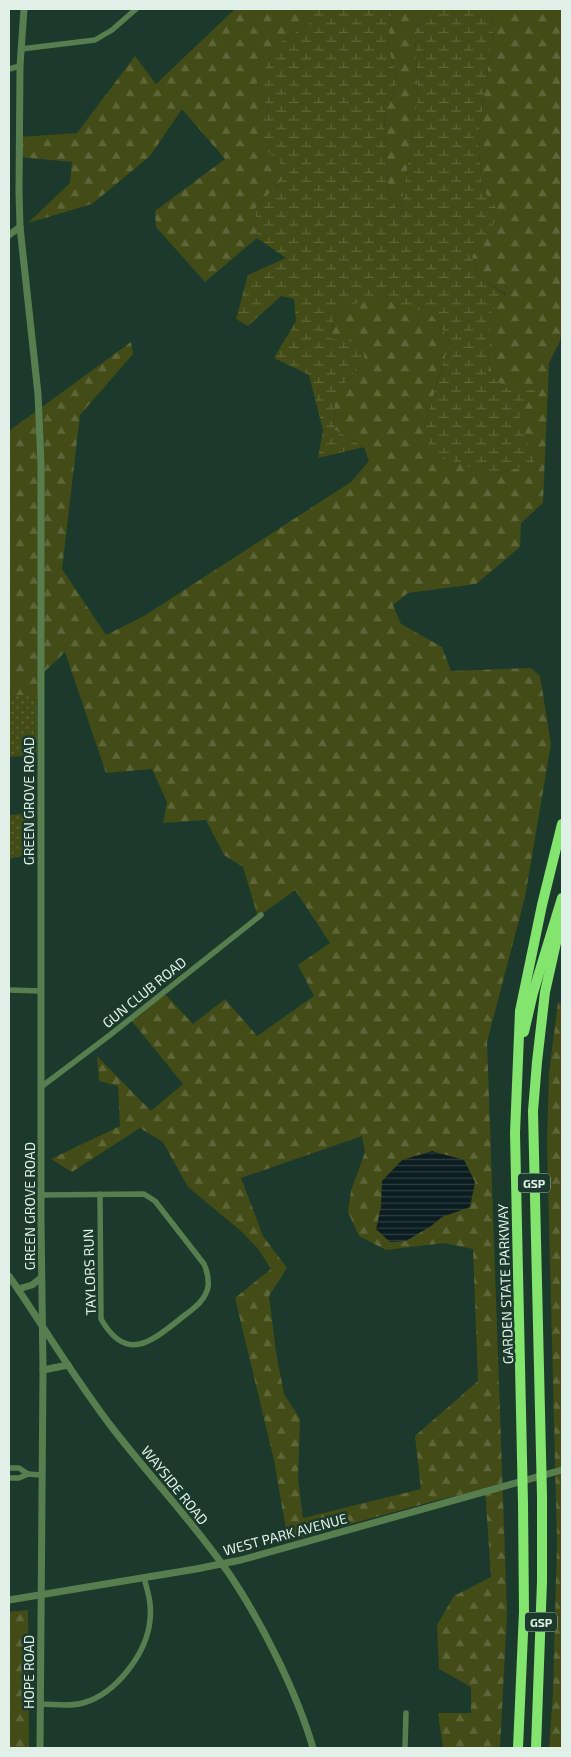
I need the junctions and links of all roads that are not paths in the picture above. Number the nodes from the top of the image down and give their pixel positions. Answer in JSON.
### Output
{"nodes":[{"id":1,"x":24,"y":9,"type":"edge"},
{"id":2,"x":136,"y":9,"type":"edge"},
{"id":3,"x":23,"y":49,"type":"junction"},
{"id":4,"x":20,"y":66,"type":"junction"},
{"id":5,"x":9,"y":69,"type":"edge"},
{"id":6,"x":20,"y":227,"type":"junction"},
{"id":7,"x":9,"y":235,"type":"edge"},
{"id":8,"x":562,"y":824,"type":"edge"},
{"id":9,"x":562,"y":898,"type":"edge"},
{"id":10,"x":261,"y":916,"type":"dead end"},
{"id":11,"x":562,"y":916,"type":"edge"},
{"id":12,"x":9,"y":990,"type":"edge"},
{"id":13,"x":41,"y":991,"type":"junction"},
{"id":14,"x":519,"y":1062,"type":"junction"},
{"id":15,"x":41,"y":1087,"type":"junction"},
{"id":16,"x":100,"y":1194,"type":"junction"},
{"id":17,"x":41,"y":1195,"type":"junction"},
{"id":18,"x":9,"y":1276,"type":"edge"},
{"id":19,"x":41,"y":1278,"type":"junction"},
{"id":20,"x":18,"y":1290,"type":"junction"},
{"id":21,"x":42,"y":1326,"type":"junction"},
{"id":22,"x":68,"y":1365,"type":"junction"},
{"id":23,"x":43,"y":1370,"type":"junction"},
{"id":24,"x":9,"y":1468,"type":"edge"},
{"id":25,"x":562,"y":1470,"type":"edge"},
{"id":26,"x":28,"y":1474,"type":"junction"},
{"id":27,"x":41,"y":1474,"type":"junction"},
{"id":28,"x":9,"y":1478,"type":"edge"},
{"id":29,"x":221,"y":1564,"type":"junction"},
{"id":30,"x":144,"y":1578,"type":"junction"},
{"id":31,"x":40,"y":1595,"type":"junction"},
{"id":32,"x":9,"y":1600,"type":"edge"},
{"id":33,"x":41,"y":1704,"type":"junction"},
{"id":34,"x":406,"y":1713,"type":"dead end"},
{"id":35,"x":40,"y":1748,"type":"edge"},
{"id":36,"x":313,"y":1748,"type":"edge"},
{"id":37,"x":405,"y":1748,"type":"edge"},
{"id":38,"x":518,"y":1748,"type":"edge"},
{"id":39,"x":536,"y":1748,"type":"edge"}],
"edges":[{"from":1,"to":3,"type":"street","name":"GREEN GROVE ROAD"},
{"from":2,"to":3,"type":"street"},
{"from":3,"to":4,"type":"street","name":"GREEN GROVE ROAD"},
{"from":4,"to":5,"type":"street"},
{"from":4,"to":6,"type":"street","name":"GREEN GROVE ROAD"},
{"from":6,"to":7,"type":"street"},
{"from":6,"to":13,"type":"street","name":"GREEN GROVE ROAD"},
{"from":8,"to":14,"type":"highway","name":"GARDEN STATE PARKWAY","number":"GSP"},
{"from":9,"to":14,"type":"highway"},
{"from":10,"to":15,"type":"street","name":"GUN CLUB ROAD"},
{"from":11,"to":39,"type":"highway","number":"GSP","bridge":true},
{"from":12,"to":13,"type":"street"},
{"from":13,"to":15,"type":"street","name":"GREEN GROVE ROAD"},
{"from":14,"to":38,"type":"highway","name":"GARDEN STATE PARKWAY","number":"GSP","bridge":true},
{"from":15,"to":17,"type":"street","name":"GREEN GROVE ROAD"},
{"from":16,"to":16,"type":"street","name":"TAYLORS RUN"},
{"from":16,"to":17,"type":"street","name":"TAYLORS RUN"},
{"from":17,"to":19,"type":"street","name":"GREEN GROVE ROAD"},
{"from":18,"to":20,"type":"street","name":"WAYSIDE ROAD"},
{"from":19,"to":20,"type":"street"},
{"from":19,"to":21,"type":"street","name":"GREEN GROVE ROAD"},
{"from":20,"to":21,"type":"street","name":"WAYSIDE ROAD"},
{"from":21,"to":22,"type":"street","name":"WAYSIDE ROAD"},
{"from":21,"to":23,"type":"street","name":"GREEN GROVE ROAD"},
{"from":22,"to":23,"type":"street"},
{"from":22,"to":29,"type":"street","name":"WAYSIDE ROAD"},
{"from":23,"to":27,"type":"street","name":"GREEN GROVE ROAD"},
{"from":24,"to":26,"type":"street"},
{"from":25,"to":29,"type":"street","name":"WEST PARK AVENUE"},
{"from":26,"to":27,"type":"street"},
{"from":26,"to":28,"type":"street"},
{"from":27,"to":31,"type":"street","name":"GREEN GROVE ROAD"},
{"from":29,"to":30,"type":"street","name":"WEST PARK AVENUE"},
{"from":29,"to":36,"type":"street","name":"WAYSIDE ROAD"},
{"from":30,"to":31,"type":"street","name":"WEST PARK AVENUE"},
{"from":30,"to":33,"type":"street"},
{"from":31,"to":32,"type":"street","name":"WEST PARK AVENUE"},
{"from":31,"to":33,"type":"street","name":"HOPE ROAD"},
{"from":33,"to":35,"type":"street","name":"HOPE ROAD"},
{"from":34,"to":37,"type":"street"}]}
